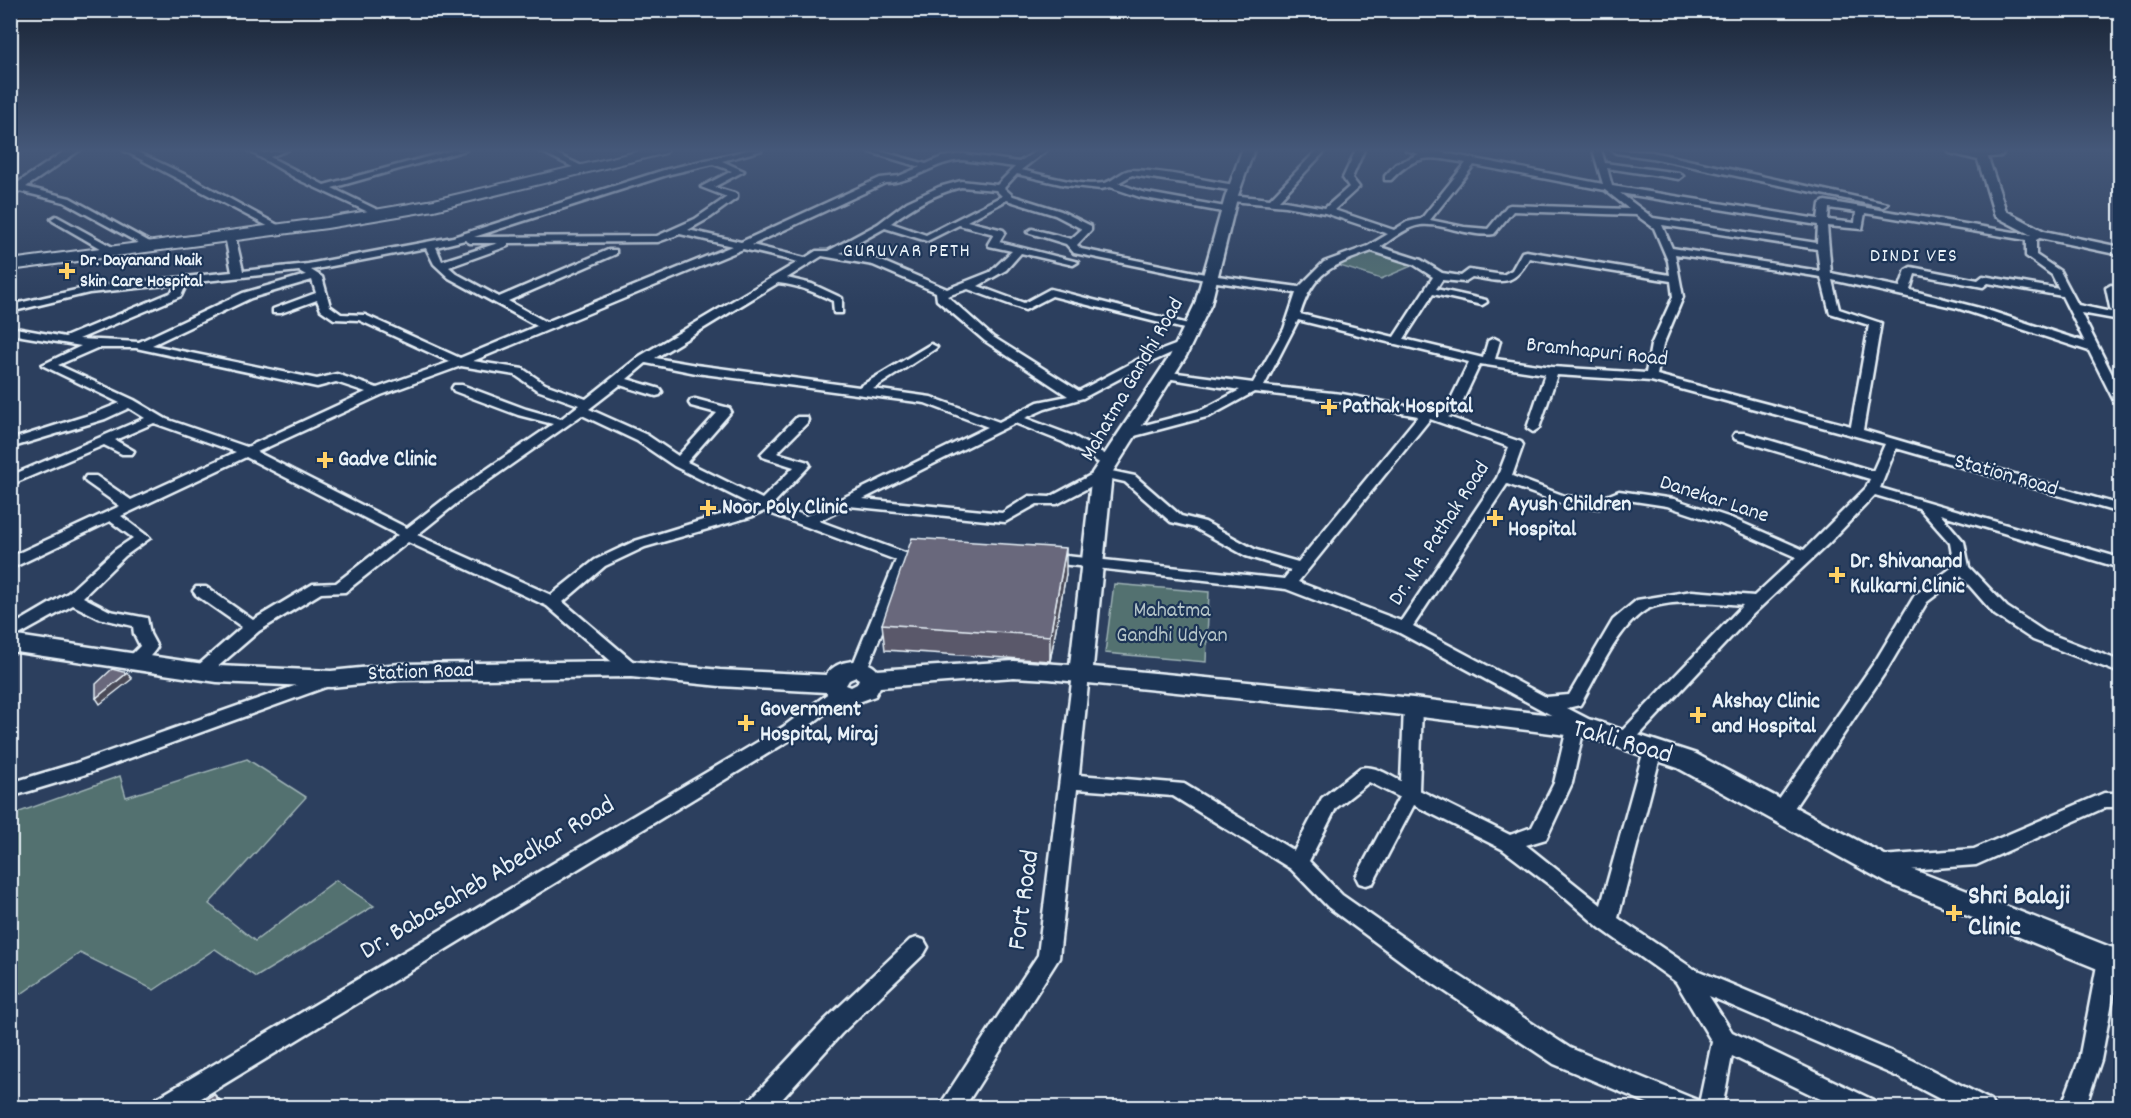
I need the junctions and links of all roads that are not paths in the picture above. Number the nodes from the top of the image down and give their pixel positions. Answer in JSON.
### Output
{"nodes":[{"id":1,"x":71,"y":202,"type":"edge"},
{"id":2,"x":230,"y":202,"type":"edge"},
{"id":3,"x":354,"y":202,"type":"edge"},
{"id":4,"x":446,"y":202,"type":"edge"},
{"id":5,"x":573,"y":202,"type":"edge"},
{"id":6,"x":727,"y":202,"type":"edge"},
{"id":7,"x":835,"y":202,"type":"edge"},
{"id":8,"x":914,"y":202,"type":"edge"},
{"id":9,"x":996,"y":202,"type":"edge"},
{"id":10,"x":1026,"y":202,"type":"edge"},
{"id":11,"x":1230,"y":202,"type":"edge"},
{"id":12,"x":1273,"y":202,"type":"edge"},
{"id":13,"x":1337,"y":202,"type":"edge"},
{"id":14,"x":1438,"y":202,"type":"edge"},
{"id":15,"x":1626,"y":202,"type":"edge"},
{"id":16,"x":1695,"y":202,"type":"edge"},
{"id":17,"x":1872,"y":202,"type":"edge"},
{"id":18,"x":1997,"y":202,"type":"edge"},
{"id":19,"x":1861,"y":210,"type":"junction"},
{"id":20,"x":1327,"y":211,"type":"junction"},
{"id":21,"x":1639,"y":212,"type":"junction"},
{"id":22,"x":379,"y":214,"type":"junction"},
{"id":23,"x":1905,"y":218,"type":"junction"},
{"id":24,"x":56,"y":219,"type":"dead end"},
{"id":25,"x":1424,"y":221,"type":"junction"},
{"id":26,"x":1652,"y":221,"type":"junction"},
{"id":27,"x":959,"y":222,"type":"junction"},
{"id":28,"x":1822,"y":223,"type":"junction"},
{"id":29,"x":884,"y":224,"type":"junction"},
{"id":30,"x":280,"y":229,"type":"junction"},
{"id":31,"x":681,"y":231,"type":"junction"},
{"id":32,"x":1032,"y":232,"type":"dead end"},
{"id":33,"x":1395,"y":233,"type":"junction"},
{"id":34,"x":230,"y":236,"type":"junction"},
{"id":35,"x":2037,"y":236,"type":"junction"},
{"id":36,"x":515,"y":239,"type":"junction"},
{"id":37,"x":455,"y":240,"type":"junction"},
{"id":38,"x":1073,"y":243,"type":"junction"},
{"id":39,"x":429,"y":245,"type":"junction"},
{"id":40,"x":743,"y":245,"type":"junction"},
{"id":41,"x":152,"y":246,"type":"junction"},
{"id":42,"x":1821,"y":246,"type":"junction"},
{"id":43,"x":1372,"y":248,"type":"junction"},
{"id":44,"x":1018,"y":250,"type":"junction"},
{"id":45,"x":1668,"y":250,"type":"junction"},
{"id":46,"x":2121,"y":251,"type":"edge"},
{"id":47,"x":114,"y":252,"type":"junction"},
{"id":48,"x":612,"y":252,"type":"dead end"},
{"id":49,"x":831,"y":254,"type":"junction"},
{"id":50,"x":807,"y":261,"type":"junction"},
{"id":51,"x":1073,"y":262,"type":"dead end"},
{"id":52,"x":10,"y":265,"type":"edge"},
{"id":53,"x":442,"y":266,"type":"junction"},
{"id":54,"x":301,"y":268,"type":"junction"},
{"id":55,"x":238,"y":274,"type":"junction"},
{"id":56,"x":1825,"y":275,"type":"junction"},
{"id":57,"x":315,"y":276,"type":"junction"},
{"id":58,"x":1439,"y":276,"type":"junction"},
{"id":59,"x":1210,"y":278,"type":"junction"},
{"id":60,"x":1675,"y":279,"type":"junction"},
{"id":61,"x":183,"y":280,"type":"junction"},
{"id":62,"x":777,"y":280,"type":"junction"},
{"id":63,"x":969,"y":286,"type":"junction"},
{"id":64,"x":1428,"y":290,"type":"junction"},
{"id":65,"x":2121,"y":290,"type":"edge"},
{"id":66,"x":1302,"y":291,"type":"junction"},
{"id":67,"x":1904,"y":291,"type":"junction"},
{"id":68,"x":941,"y":294,"type":"junction"},
{"id":69,"x":2067,"y":294,"type":"junction"},
{"id":70,"x":321,"y":295,"type":"junction"},
{"id":71,"x":499,"y":301,"type":"junction"},
{"id":72,"x":1482,"y":302,"type":"dead end"},
{"id":73,"x":2074,"y":308,"type":"junction"},
{"id":74,"x":10,"y":309,"type":"edge"},
{"id":75,"x":277,"y":311,"type":"dead end"},
{"id":76,"x":838,"y":311,"type":"dead end"},
{"id":77,"x":1294,"y":316,"type":"junction"},
{"id":78,"x":545,"y":326,"type":"junction"},
{"id":79,"x":1192,"y":328,"type":"junction"},
{"id":80,"x":10,"y":330,"type":"edge"},
{"id":81,"x":67,"y":340,"type":"junction"},
{"id":82,"x":1397,"y":341,"type":"junction"},
{"id":83,"x":1494,"y":341,"type":"dead end"},
{"id":84,"x":96,"y":344,"type":"junction"},
{"id":85,"x":1183,"y":345,"type":"junction"},
{"id":86,"x":140,"y":346,"type":"junction"},
{"id":87,"x":931,"y":347,"type":"dead end"},
{"id":88,"x":2094,"y":349,"type":"junction"},
{"id":89,"x":644,"y":358,"type":"junction"},
{"id":90,"x":1482,"y":361,"type":"junction"},
{"id":91,"x":460,"y":362,"type":"junction"},
{"id":92,"x":1552,"y":371,"type":"junction"},
{"id":93,"x":1166,"y":374,"type":"junction"},
{"id":94,"x":1651,"y":377,"type":"junction"},
{"id":95,"x":617,"y":380,"type":"junction"},
{"id":96,"x":458,"y":388,"type":"dead end"},
{"id":97,"x":1252,"y":388,"type":"junction"},
{"id":98,"x":861,"y":391,"type":"junction"},
{"id":99,"x":377,"y":392,"type":"junction"},
{"id":100,"x":656,"y":392,"type":"dead end"},
{"id":101,"x":1076,"y":395,"type":"junction"},
{"id":102,"x":2119,"y":396,"type":"edge"},
{"id":103,"x":130,"y":403,"type":"junction"},
{"id":104,"x":695,"y":403,"type":"dead end"},
{"id":105,"x":584,"y":407,"type":"junction"},
{"id":106,"x":1427,"y":414,"type":"junction"},
{"id":107,"x":155,"y":418,"type":"junction"},
{"id":108,"x":1015,"y":419,"type":"junction"},
{"id":109,"x":802,"y":420,"type":"dead end"},
{"id":110,"x":563,"y":423,"type":"junction"},
{"id":111,"x":999,"y":426,"type":"junction"},
{"id":112,"x":1533,"y":428,"type":"dead end"},
{"id":113,"x":1856,"y":432,"type":"junction"},
{"id":114,"x":1127,"y":434,"type":"junction"},
{"id":115,"x":1740,"y":436,"type":"dead end"},
{"id":116,"x":103,"y":439,"type":"junction"},
{"id":117,"x":1892,"y":442,"type":"junction"},
{"id":118,"x":10,"y":444,"type":"edge"},
{"id":119,"x":127,"y":451,"type":"dead end"},
{"id":120,"x":249,"y":453,"type":"junction"},
{"id":121,"x":679,"y":463,"type":"junction"},
{"id":122,"x":1104,"y":470,"type":"junction"},
{"id":123,"x":1504,"y":478,"type":"junction"},
{"id":124,"x":91,"y":479,"type":"dead end"},
{"id":125,"x":10,"y":481,"type":"edge"},
{"id":126,"x":1875,"y":483,"type":"junction"},
{"id":127,"x":847,"y":502,"type":"junction"},
{"id":128,"x":764,"y":505,"type":"junction"},
{"id":129,"x":131,"y":507,"type":"junction"},
{"id":130,"x":1925,"y":507,"type":"junction"},
{"id":131,"x":2121,"y":509,"type":"edge"},
{"id":132,"x":112,"y":516,"type":"junction"},
{"id":133,"x":806,"y":522,"type":"junction"},
{"id":134,"x":407,"y":534,"type":"junction"},
{"id":135,"x":942,"y":556,"type":"edge"},
{"id":136,"x":1806,"y":556,"type":"junction"},
{"id":137,"x":904,"y":558,"type":"junction"},
{"id":138,"x":1033,"y":559,"type":"edge"},
{"id":139,"x":1093,"y":562,"type":"junction"},
{"id":140,"x":2121,"y":563,"type":"edge"},
{"id":141,"x":10,"y":564,"type":"edge"},
{"id":142,"x":1300,"y":568,"type":"junction"},
{"id":143,"x":1962,"y":568,"type":"junction"},
{"id":144,"x":1288,"y":584,"type":"junction"},
{"id":145,"x":201,"y":591,"type":"dead end"},
{"id":146,"x":74,"y":597,"type":"junction"},
{"id":147,"x":1757,"y":601,"type":"junction"},
{"id":148,"x":553,"y":602,"type":"junction"},
{"id":149,"x":253,"y":627,"type":"junction"},
{"id":150,"x":1404,"y":628,"type":"junction"},
{"id":151,"x":10,"y":635,"type":"edge"},
{"id":152,"x":10,"y":643,"type":"edge"},
{"id":153,"x":133,"y":661,"type":"junction"},
{"id":154,"x":2121,"y":667,"type":"edge"},
{"id":155,"x":631,"y":669,"type":"junction"},
{"id":156,"x":201,"y":672,"type":"junction"},
{"id":157,"x":865,"y":674,"type":"junction"},
{"id":158,"x":1081,"y":674,"type":"junction"},
{"id":159,"x":331,"y":679,"type":"junction"},
{"id":160,"x":837,"y":688,"type":"junction"},
{"id":161,"x":1545,"y":704,"type":"junction"},
{"id":162,"x":1413,"y":707,"type":"junction"},
{"id":163,"x":1583,"y":728,"type":"junction"},
{"id":164,"x":1624,"y":740,"type":"junction"},
{"id":165,"x":1653,"y":750,"type":"junction"},
{"id":166,"x":1068,"y":781,"type":"junction"},
{"id":167,"x":10,"y":790,"type":"edge"},
{"id":168,"x":1410,"y":795,"type":"junction"},
{"id":169,"x":2121,"y":800,"type":"edge"},
{"id":170,"x":1781,"y":812,"type":"junction"},
{"id":171,"x":1509,"y":843,"type":"junction"},
{"id":172,"x":1298,"y":863,"type":"junction"},
{"id":173,"x":1878,"y":864,"type":"junction"},
{"id":174,"x":1365,"y":877,"type":"dead end"},
{"id":175,"x":1607,"y":922,"type":"junction"},
{"id":176,"x":917,"y":947,"type":"dead end"},
{"id":177,"x":2115,"y":961,"type":"edge"},
{"id":178,"x":1684,"y":975,"type":"junction"},
{"id":179,"x":1724,"y":1040,"type":"junction"},
{"id":180,"x":162,"y":1107,"type":"edge"},
{"id":181,"x":758,"y":1107,"type":"edge"},
{"id":182,"x":950,"y":1107,"type":"edge"},
{"id":183,"x":1689,"y":1107,"type":"edge"},
{"id":184,"x":1710,"y":1107,"type":"edge"},
{"id":185,"x":1866,"y":1107,"type":"edge"},
{"id":186,"x":1982,"y":1107,"type":"edge"},
{"id":187,"x":2073,"y":1107,"type":"edge"}],
"edges":[{"from":1,"to":41,"type":"street"},
{"from":2,"to":30,"type":"street"},
{"from":3,"to":22,"type":"street"},
{"from":4,"to":22,"type":"main road"},
{"from":5,"to":37,"type":"street"},
{"from":6,"to":31,"type":"street"},
{"from":7,"to":40,"type":"street"},
{"from":8,"to":29,"type":"street"},
{"from":9,"to":27,"type":"street"},
{"from":10,"to":38,"type":"street"},
{"from":11,"to":59,"type":"main road","name":"Mahatma Gandhi Road"},
{"from":12,"to":20,"type":"street"},
{"from":13,"to":20,"type":"street"},
{"from":14,"to":25,"type":"street"},
{"from":15,"to":21,"type":"street"},
{"from":16,"to":28,"type":"street"},
{"from":17,"to":23,"type":"street"},
{"from":18,"to":35,"type":"main road"},
{"from":19,"to":23,"type":"street"},
{"from":19,"to":28,"type":"street"},
{"from":19,"to":28,"type":"street"},
{"from":20,"to":33,"type":"street"},
{"from":21,"to":25,"type":"street"},
{"from":21,"to":26,"type":"street"},
{"from":22,"to":30,"type":"main road"},
{"from":23,"to":35,"type":"street"},
{"from":24,"to":47,"type":"street"},
{"from":25,"to":33,"type":"street"},
{"from":26,"to":42,"type":"street"},
{"from":26,"to":45,"type":"street"},
{"from":27,"to":29,"type":"street"},
{"from":27,"to":44,"type":"street"},
{"from":28,"to":42,"type":"street"},
{"from":29,"to":49,"type":"street"},
{"from":30,"to":34,"type":"main road"},
{"from":31,"to":36,"type":"street"},
{"from":31,"to":40,"type":"street"},
{"from":32,"to":38,"type":"street"},
{"from":33,"to":43,"type":"street"},
{"from":34,"to":41,"type":"main road"},
{"from":34,"to":55,"type":"street"},
{"from":35,"to":46,"type":"main road"},
{"from":35,"to":69,"type":"street"},
{"from":36,"to":37,"type":"street"},
{"from":36,"to":53,"type":"street"},
{"from":37,"to":39,"type":"street"},
{"from":38,"to":59,"type":"street"},
{"from":39,"to":53,"type":"street"},
{"from":39,"to":54,"type":"street"},
{"from":40,"to":50,"type":"street"},
{"from":40,"to":78,"type":"street"},
{"from":41,"to":47,"type":"main road"},
{"from":42,"to":56,"type":"street"},
{"from":43,"to":58,"type":"street"},
{"from":43,"to":66,"type":"street"},
{"from":44,"to":51,"type":"street"},
{"from":44,"to":63,"type":"street"},
{"from":45,"to":56,"type":"street"},
{"from":45,"to":60,"type":"street"},
{"from":47,"to":52,"type":"main road"},
{"from":48,"to":71,"type":"street"},
{"from":49,"to":50,"type":"street"},
{"from":49,"to":68,"type":"street"},
{"from":50,"to":62,"type":"street"},
{"from":53,"to":71,"type":"street"},
{"from":54,"to":55,"type":"street"},
{"from":54,"to":57,"type":"street"},
{"from":55,"to":61,"type":"street"},
{"from":56,"to":67,"type":"street"},
{"from":56,"to":113,"type":"street"},
{"from":57,"to":70,"type":"street"},
{"from":57,"to":86,"type":"street"},
{"from":58,"to":60,"type":"street"},
{"from":58,"to":64,"type":"street"},
{"from":59,"to":66,"type":"street"},
{"from":59,"to":79,"type":"main road","name":"Mahatma Gandhi Road"},
{"from":60,"to":94,"type":"street"},
{"from":61,"to":74,"type":"street"},
{"from":61,"to":81,"type":"street"},
{"from":62,"to":76,"type":"street"},
{"from":62,"to":89,"type":"street"},
{"from":63,"to":68,"type":"street"},
{"from":63,"to":79,"type":"street"},
{"from":64,"to":72,"type":"street"},
{"from":64,"to":82,"type":"street"},
{"from":65,"to":73,"type":"street"},
{"from":66,"to":77,"type":"street"},
{"from":67,"to":69,"type":"street"},
{"from":67,"to":88,"type":"street"},
{"from":68,"to":101,"type":"street"},
{"from":69,"to":73,"type":"street"},
{"from":70,"to":75,"type":"street"},
{"from":70,"to":91,"type":"street"},
{"from":71,"to":78,"type":"street"},
{"from":73,"to":88,"type":"street"},
{"from":77,"to":82,"type":"street","name":"Bramhapuri Road"},
{"from":77,"to":97,"type":"street"},
{"from":78,"to":91,"type":"street"},
{"from":79,"to":85,"type":"main road","name":"Mahatma Gandhi Road"},
{"from":80,"to":81,"type":"street"},
{"from":81,"to":84,"type":"street"},
{"from":82,"to":90,"type":"street","name":"Bramhapuri Road"},
{"from":83,"to":90,"type":"street"},
{"from":84,"to":86,"type":"street"},
{"from":84,"to":103,"type":"street"},
{"from":85,"to":93,"type":"main road","name":"Mahatma Gandhi Road"},
{"from":85,"to":101,"type":"street"},
{"from":86,"to":99,"type":"street"},
{"from":87,"to":98,"type":"street"},
{"from":88,"to":102,"type":"street"},
{"from":89,"to":95,"type":"street"},
{"from":89,"to":98,"type":"street"},
{"from":90,"to":92,"type":"street","name":"Bramhapuri Road"},
{"from":90,"to":106,"type":"street"},
{"from":91,"to":99,"type":"street"},
{"from":91,"to":105,"type":"street"},
{"from":92,"to":94,"type":"street","name":"Bramhapuri Road"},
{"from":92,"to":112,"type":"street"},
{"from":93,"to":97,"type":"street","name":"Dr. N.R. Pathak Road"},
{"from":93,"to":114,"type":"main road","name":"Mahatma Gandhi Road"},
{"from":94,"to":113,"type":"street","name":"Bramhapuri Road"},
{"from":95,"to":100,"type":"street"},
{"from":95,"to":105,"type":"street"},
{"from":96,"to":110,"type":"street"},
{"from":97,"to":106,"type":"street","name":"Dr. N.R. Pathak Road"},
{"from":97,"to":114,"type":"street"},
{"from":98,"to":111,"type":"street"},
{"from":99,"to":120,"type":"street"},
{"from":101,"to":108,"type":"street"},
{"from":103,"to":107,"type":"street"},
{"from":103,"to":118,"type":"street"},
{"from":104,"to":121,"type":"street"},
{"from":105,"to":110,"type":"street"},
{"from":105,"to":121,"type":"street"},
{"from":106,"to":123,"type":"street","name":"Dr. N.R. Pathak Road"},
{"from":106,"to":142,"type":"street"},
{"from":107,"to":116,"type":"street"},
{"from":107,"to":120,"type":"street"},
{"from":108,"to":111,"type":"street"},
{"from":108,"to":122,"type":"street"},
{"from":109,"to":128,"type":"street"},
{"from":110,"to":134,"type":"street"},
{"from":111,"to":127,"type":"street"},
{"from":113,"to":117,"type":"street","name":"Bramhapuri Road"},
{"from":114,"to":122,"type":"main road","name":"Mahatma Gandhi Road"},
{"from":115,"to":126,"type":"street"},
{"from":116,"to":119,"type":"street"},
{"from":116,"to":125,"type":"street"},
{"from":117,"to":126,"type":"street"},
{"from":117,"to":131,"type":"street","name":"Station Road"},
{"from":120,"to":129,"type":"street"},
{"from":120,"to":134,"type":"street"},
{"from":121,"to":128,"type":"street"},
{"from":122,"to":127,"type":"street"},
{"from":122,"to":139,"type":"main road","name":"Mahatma Gandhi Road"},
{"from":122,"to":142,"type":"street"},
{"from":123,"to":136,"type":"street","name":"Danekar Lane"},
{"from":123,"to":150,"type":"street","name":"Dr. N.R. Pathak Road"},
{"from":124,"to":129,"type":"street"},
{"from":126,"to":130,"type":"street"},
{"from":126,"to":136,"type":"street"},
{"from":127,"to":133,"type":"street"},
{"from":128,"to":133,"type":"street"},
{"from":128,"to":148,"type":"street"},
{"from":129,"to":132,"type":"street"},
{"from":130,"to":140,"type":"street"},
{"from":130,"to":143,"type":"street"},
{"from":132,"to":141,"type":"street"},
{"from":132,"to":146,"type":"street"},
{"from":133,"to":137,"type":"street"},
{"from":134,"to":148,"type":"street"},
{"from":134,"to":149,"type":"street"},
{"from":135,"to":137,"type":"street"},
{"from":136,"to":147,"type":"street"},
{"from":137,"to":157,"type":"street"},
{"from":138,"to":139,"type":"street"},
{"from":139,"to":144,"type":"street"},
{"from":139,"to":158,"type":"main road","name":"Mahatma Gandhi Road"},
{"from":142,"to":144,"type":"street"},
{"from":143,"to":154,"type":"street"},
{"from":143,"to":170,"type":"street"},
{"from":144,"to":150,"type":"street"},
{"from":145,"to":149,"type":"street"},
{"from":146,"to":151,"type":"street"},
{"from":146,"to":153,"type":"street"},
{"from":147,"to":161,"type":"street"},
{"from":147,"to":164,"type":"street"},
{"from":148,"to":155,"type":"street"},
{"from":149,"to":156,"type":"street"},
{"from":150,"to":161,"type":"street"},
{"from":152,"to":153,"type":"main road","name":"Station Road"},
{"from":153,"to":156,"type":"main road","name":"Station Road"},
{"from":155,"to":159,"type":"main road","name":"Station Road"},
{"from":155,"to":160,"type":"main road","name":"Station Road"},
{"from":156,"to":159,"type":"main road","name":"Station Road"},
{"from":157,"to":158,"type":"main road","name":"Takli Road"},
{"from":157,"to":160,"type":"main road"},
{"from":158,"to":162,"type":"main road","name":"Takli Road"},
{"from":158,"to":166,"type":"street","name":"Fort Road"},
{"from":159,"to":167,"type":"street"},
{"from":160,"to":180,"type":"street","name":"Dr. Babasaheb Abedkar Road"},
{"from":161,"to":163,"type":"street"},
{"from":162,"to":163,"type":"main road","name":"Takli Road"},
{"from":162,"to":168,"type":"street"},
{"from":163,"to":164,"type":"main road","name":"Takli Road"},
{"from":163,"to":171,"type":"street"},
{"from":164,"to":165,"type":"main road","name":"Takli Road"},
{"from":165,"to":170,"type":"main road","name":"Takli Road"},
{"from":165,"to":175,"type":"street"},
{"from":166,"to":172,"type":"street"},
{"from":166,"to":182,"type":"street","name":"Fort Road"},
{"from":168,"to":171,"type":"street"},
{"from":168,"to":172,"type":"street"},
{"from":168,"to":174,"type":"street"},
{"from":169,"to":173,"type":"street"},
{"from":170,"to":173,"type":"main road","name":"Takli Road"},
{"from":171,"to":175,"type":"street"},
{"from":172,"to":183,"type":"street"},
{"from":173,"to":177,"type":"main road","name":"Takli Road"},
{"from":175,"to":178,"type":"street"},
{"from":176,"to":181,"type":"street"},
{"from":177,"to":187,"type":"street"},
{"from":178,"to":179,"type":"street"},
{"from":178,"to":186,"type":"street"},
{"from":179,"to":184,"type":"street"},
{"from":179,"to":185,"type":"street"}]}
